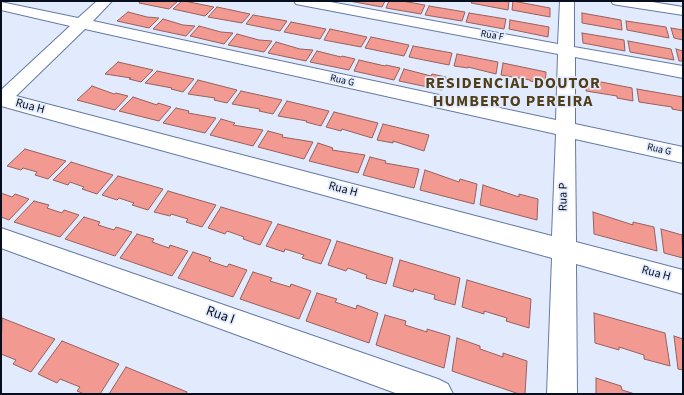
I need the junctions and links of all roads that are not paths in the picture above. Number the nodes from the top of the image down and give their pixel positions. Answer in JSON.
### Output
{"nodes":[{"id":1,"x":105,"y":1,"type":"edge"},
{"id":2,"x":301,"y":1,"type":"edge"},
{"id":3,"x":567,"y":1,"type":"edge"},
{"id":4,"x":618,"y":1,"type":"edge"},
{"id":5,"x":1,"y":6,"type":"edge"},
{"id":6,"x":683,"y":11,"type":"edge"},
{"id":7,"x":80,"y":24,"type":"junction"},
{"id":8,"x":565,"y":50,"type":"junction"},
{"id":9,"x":683,"y":72,"type":"edge"},
{"id":10,"x":2,"y":100,"type":"edge"},
{"id":11,"x":565,"y":130,"type":"junction"},
{"id":12,"x":683,"y":155,"type":"edge"},
{"id":13,"x":1,"y":238,"type":"edge"},
{"id":14,"x":563,"y":249,"type":"junction"},
{"id":15,"x":683,"y":282,"type":"edge"},
{"id":16,"x":438,"y":394,"type":"edge"},
{"id":17,"x":562,"y":394,"type":"edge"}],
"edges":[{"from":1,"to":7,"type":"street"},
{"from":2,"to":8,"type":"street","name":"Rua F"},
{"from":3,"to":8,"type":"street","name":"Rua P"},
{"from":4,"to":6,"type":"street"},
{"from":5,"to":7,"type":"street","name":"Rua G"},
{"from":7,"to":10,"type":"street"},
{"from":7,"to":11,"type":"street","name":"Rua G"},
{"from":8,"to":9,"type":"street","name":"Rua F"},
{"from":8,"to":11,"type":"street","name":"Rua P"},
{"from":10,"to":14,"type":"street","name":"Rua H"},
{"from":11,"to":12,"type":"street","name":"Rua G"},
{"from":11,"to":14,"type":"street","name":"Rua P"},
{"from":13,"to":16,"type":"street","name":"Rua I"},
{"from":14,"to":15,"type":"street","name":"Rua H"},
{"from":14,"to":17,"type":"street","name":"Rua P"}]}
